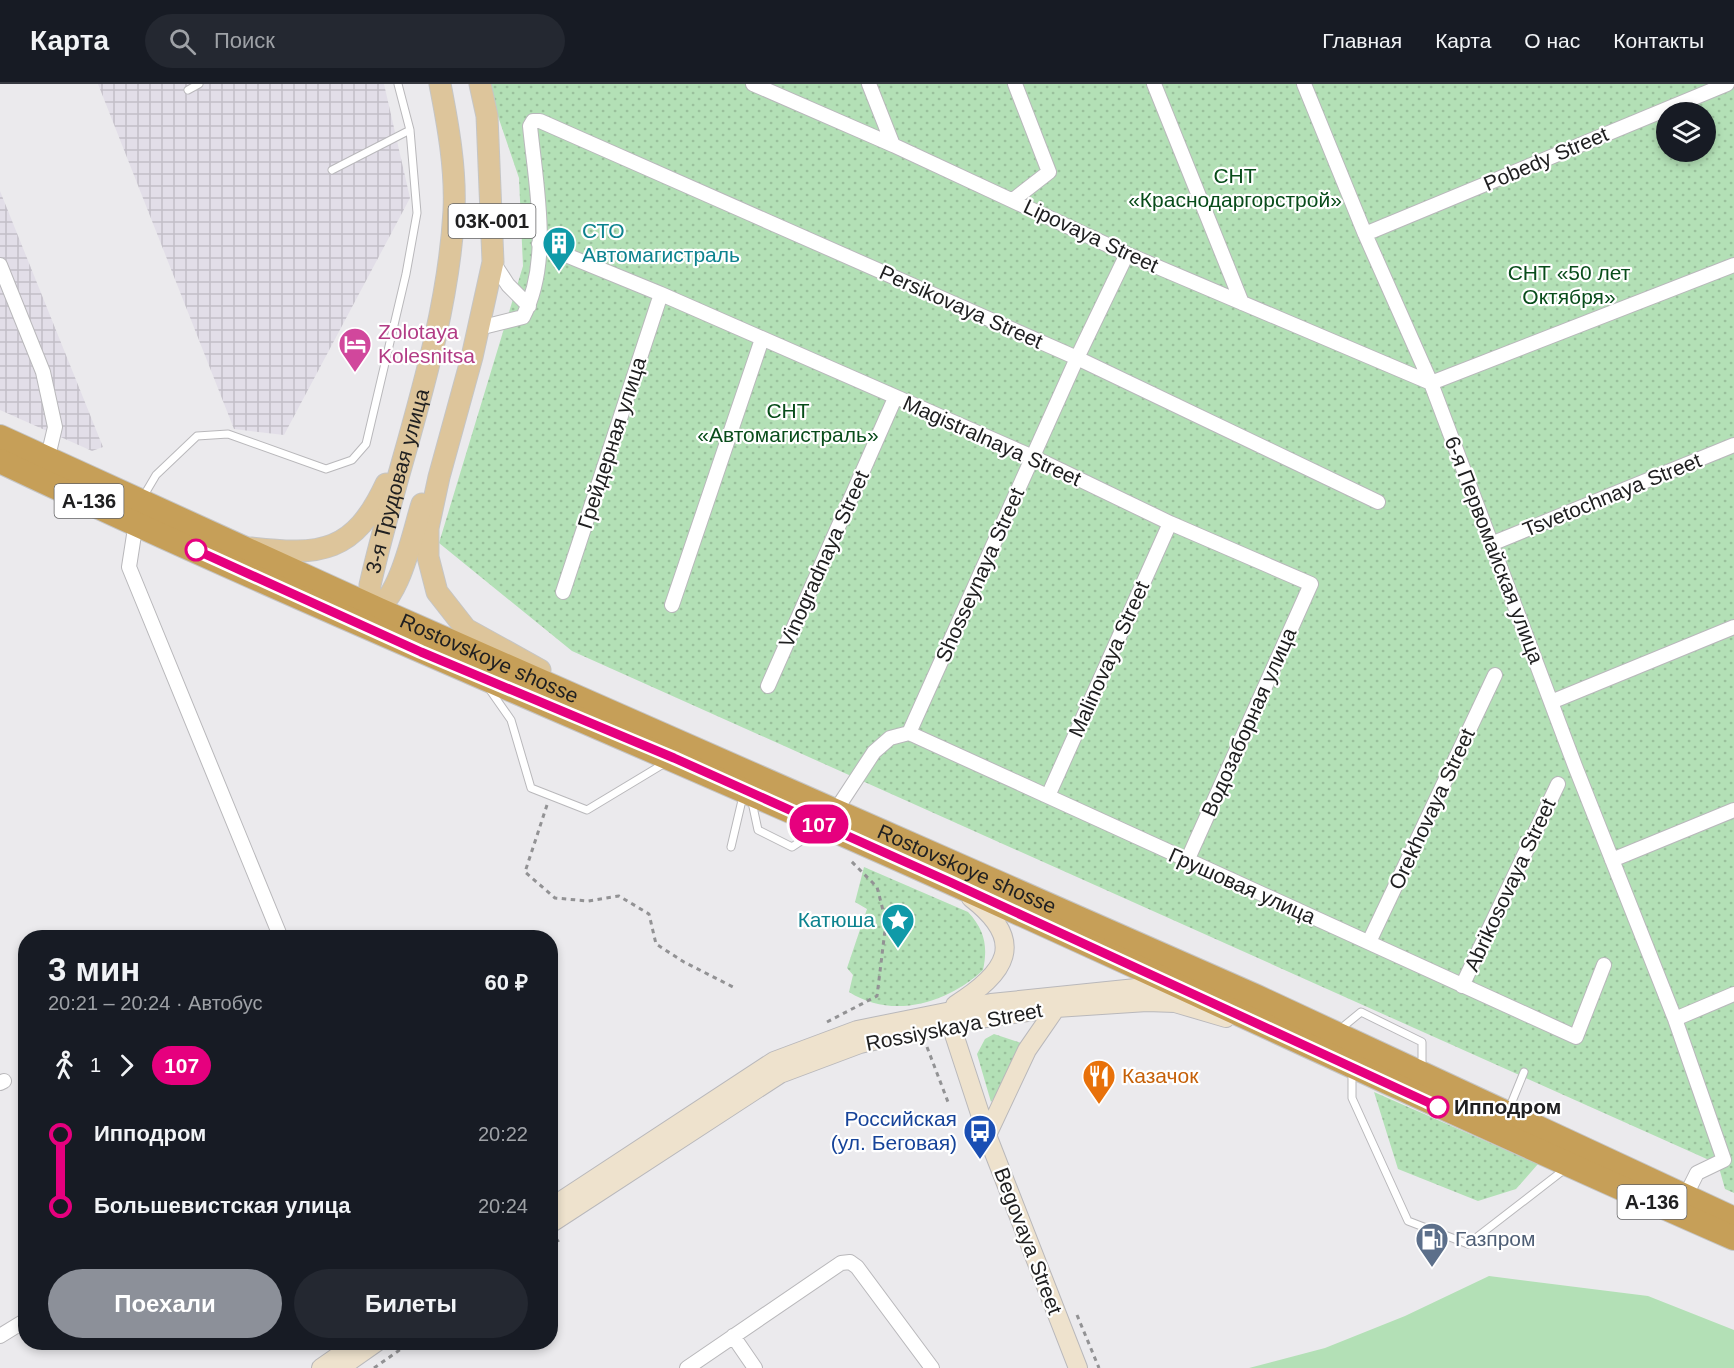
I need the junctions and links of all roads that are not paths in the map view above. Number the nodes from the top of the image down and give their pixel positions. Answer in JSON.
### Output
{"nodes":[{"id":1,"x":199,"y":84,"type":"edge"},
{"id":2,"x":398,"y":84,"type":"edge"},
{"id":3,"x":440,"y":84,"type":"edge"},
{"id":4,"x":480,"y":84,"type":"edge"},
{"id":5,"x":753,"y":84,"type":"edge"},
{"id":6,"x":869,"y":84,"type":"edge"},
{"id":7,"x":1015,"y":84,"type":"edge"},
{"id":8,"x":1154,"y":84,"type":"edge"},
{"id":9,"x":1304,"y":84,"type":"edge"},
{"id":10,"x":1727,"y":84,"type":"edge"},
{"id":11,"x":188,"y":90,"type":"dead end"},
{"id":12,"x":410,"y":130,"type":"junction"},
{"id":13,"x":893,"y":145,"type":"junction"},
{"id":14,"x":332,"y":170,"type":"dead end"},
{"id":15,"x":1013,"y":200,"type":"junction"},
{"id":16,"x":1365,"y":234,"type":"junction"},
{"id":17,"x":539,"y":244,"type":"junction"},
{"id":18,"x":1126,"y":254,"type":"junction"},
{"id":19,"x":493,"y":262,"type":"junction"},
{"id":20,"x":0,"y":265,"type":"edge"},
{"id":21,"x":1734,"y":265,"type":"edge"},
{"id":22,"x":661,"y":294,"type":"junction"},
{"id":23,"x":1242,"y":303,"type":"junction"},
{"id":24,"x":529,"y":306,"type":"junction"},
{"id":25,"x":479,"y":328,"type":"junction"},
{"id":26,"x":762,"y":339,"type":"junction"},
{"id":27,"x":472,"y":357,"type":"junction"},
{"id":28,"x":1077,"y":358,"type":"junction"},
{"id":29,"x":1431,"y":383,"type":"junction"},
{"id":30,"x":896,"y":398,"type":"junction"},
{"id":31,"x":0,"y":437,"type":"edge"},
{"id":32,"x":407,"y":440,"type":"junction"},
{"id":33,"x":1734,"y":445,"type":"edge"},
{"id":34,"x":1033,"y":457,"type":"junction"},
{"id":35,"x":0,"y":461,"type":"edge"},
{"id":36,"x":45,"y":469,"type":"junction"},
{"id":37,"x":1378,"y":502,"type":"dead end"},
{"id":38,"x":139,"y":511,"type":"junction"},
{"id":39,"x":1170,"y":523,"type":"junction"},
{"id":40,"x":1491,"y":544,"type":"junction"},
{"id":41,"x":242,"y":547,"type":"junction"},
{"id":42,"x":1311,"y":584,"type":"joint"},
{"id":43,"x":563,"y":592,"type":"dead end"},
{"id":44,"x":672,"y":605,"type":"dead end"},
{"id":45,"x":379,"y":610,"type":"junction"},
{"id":46,"x":337,"y":614,"type":"junction"},
{"id":47,"x":1734,"y":627,"type":"edge"},
{"id":48,"x":466,"y":629,"type":"joint"},
{"id":49,"x":405,"y":644,"type":"junction"},
{"id":50,"x":1495,"y":675,"type":"dead end"},
{"id":51,"x":482,"y":678,"type":"junction"},
{"id":52,"x":768,"y":686,"type":"dead end"},
{"id":53,"x":1551,"y":702,"type":"junction"},
{"id":54,"x":909,"y":733,"type":"junction"},
{"id":55,"x":671,"y":748,"type":"junction"},
{"id":56,"x":1558,"y":784,"type":"dead end"},
{"id":57,"x":748,"y":792,"type":"junction"},
{"id":58,"x":1048,"y":796,"type":"junction"},
{"id":59,"x":1734,"y":810,"type":"edge"},
{"id":60,"x":829,"y":818,"type":"junction"},
{"id":61,"x":731,"y":847,"type":"dead end"},
{"id":62,"x":1612,"y":860,"type":"junction"},
{"id":63,"x":1187,"y":861,"type":"junction"},
{"id":64,"x":950,"y":882,"type":"junction"},
{"id":65,"x":278,"y":930,"type":"edge"},
{"id":66,"x":1369,"y":942,"type":"junction"},
{"id":67,"x":1604,"y":965,"type":"dead end"},
{"id":68,"x":1175,"y":984,"type":"junction"},
{"id":69,"x":1462,"y":986,"type":"junction"},
{"id":70,"x":1734,"y":994,"type":"edge"},
{"id":71,"x":1257,"y":997,"type":"junction"},
{"id":72,"x":1056,"y":1008,"type":"junction"},
{"id":73,"x":948,"y":1017,"type":"junction"},
{"id":74,"x":1675,"y":1018,"type":"junction"},
{"id":75,"x":1293,"y":1039,"type":"junction"},
{"id":76,"x":1352,"y":1066,"type":"junction"},
{"id":77,"x":1524,"y":1072,"type":"dead end"},
{"id":78,"x":1506,"y":1113,"type":"junction"},
{"id":79,"x":987,"y":1135,"type":"junction"},
{"id":80,"x":1729,"y":1158,"type":"edge"},
{"id":81,"x":1569,"y":1166,"type":"junction"},
{"id":82,"x":1685,"y":1197,"type":"junction"},
{"id":83,"x":558,"y":1209,"type":"edge"},
{"id":84,"x":1734,"y":1219,"type":"edge"},
{"id":85,"x":1734,"y":1238,"type":"edge"},
{"id":86,"x":18,"y":1325,"type":"edge"},
{"id":87,"x":0,"y":1336,"type":"edge"},
{"id":88,"x":734,"y":1336,"type":"junction"},
{"id":89,"x":347,"y":1350,"type":"edge"},
{"id":90,"x":366,"y":1350,"type":"edge"},
{"id":91,"x":321,"y":1368,"type":"edge"},
{"id":92,"x":340,"y":1368,"type":"edge"},
{"id":93,"x":687,"y":1368,"type":"edge"},
{"id":94,"x":755,"y":1368,"type":"edge"},
{"id":95,"x":932,"y":1368,"type":"edge"},
{"id":96,"x":1078,"y":1368,"type":"edge"}],
"edges":[{"from":1,"to":11,"type":"lane"},
{"from":2,"to":12,"type":"lane"},
{"from":3,"to":32,"type":"main road","name":"3-я Трудовая улица","number":"03К-001"},
{"from":4,"to":19,"type":"main road","number":"03К-001"},
{"from":5,"to":13,"type":"street","name":"Lipovaya Street"},
{"from":6,"to":13,"type":"street"},
{"from":7,"to":15,"type":"street"},
{"from":8,"to":23,"type":"street"},
{"from":9,"to":16,"type":"street","name":"6-я Первомайская улица"},
{"from":10,"to":16,"type":"street","name":"Pobedy Street"},
{"from":12,"to":14,"type":"lane"},
{"from":12,"to":38,"type":"lane"},
{"from":13,"to":15,"type":"street","name":"Lipovaya Street"},
{"from":15,"to":18,"type":"street","name":"Lipovaya Street"},
{"from":16,"to":29,"type":"street","name":"6-я Первомайская улица"},
{"from":17,"to":22,"type":"street","name":"Magistralnaya Street"},
{"from":17,"to":24,"type":"street"},
{"from":17,"to":28,"type":"street","name":"Persikovaya Street"},
{"from":18,"to":23,"type":"street","name":"Lipovaya Street"},
{"from":18,"to":28,"type":"street","name":"Shosseynaya Street"},
{"from":19,"to":24,"type":"street"},
{"from":19,"to":25,"type":"main road","number":"03К-001"},
{"from":20,"to":36,"type":"street"},
{"from":21,"to":29,"type":"street"},
{"from":22,"to":26,"type":"street","name":"Magistralnaya Street"},
{"from":22,"to":43,"type":"street","name":"Грейдерная улица"},
{"from":23,"to":29,"type":"street","name":"Lipovaya Street"},
{"from":24,"to":25,"type":"street"},
{"from":25,"to":27,"type":"main road","number":"03К-001"},
{"from":26,"to":30,"type":"street","name":"Magistralnaya Street"},
{"from":26,"to":44,"type":"street"},
{"from":27,"to":45,"type":"main road","name":"3-я Трудовая улица","number":"03К-001"},
{"from":27,"to":48,"type":"main road","number":"03К-001"},
{"from":28,"to":34,"type":"street","name":"Shosseynaya Street"},
{"from":28,"to":37,"type":"street","name":"Persikovaya Street"},
{"from":29,"to":40,"type":"street","name":"6-я Первомайская улица"},
{"from":30,"to":34,"type":"street","name":"Magistralnaya Street"},
{"from":30,"to":52,"type":"street","name":"Vinogradnaya Street"},
{"from":31,"to":36,"type":"highway","name":"Rostovskoye shosse","number":"А-136"},
{"from":32,"to":41,"type":"main road","number":"03К-001"},
{"from":32,"to":45,"type":"main road","name":"3-я Трудовая улица","number":"03К-001"},
{"from":33,"to":40,"type":"street","name":"Tsvetochnaya Street"},
{"from":34,"to":39,"type":"street","name":"Magistralnaya Street"},
{"from":34,"to":54,"type":"street","name":"Shosseynaya Street"},
{"from":35,"to":36,"type":"highway","name":"Rostovskoye shosse","number":"А-136"},
{"from":36,"to":38,"type":"highway","name":"Rostovskoye shosse","number":"А-136"},
{"from":38,"to":41,"type":"highway","name":"Rostovskoye shosse","number":"А-136"},
{"from":38,"to":46,"type":"highway","name":"Rostovskoye shosse","number":"А-136"},
{"from":38,"to":65,"type":"street"},
{"from":39,"to":42,"type":"street","name":"Magistralnaya Street"},
{"from":39,"to":58,"type":"street","name":"Malinovaya Street"},
{"from":40,"to":53,"type":"street","name":"6-я Первомайская улица"},
{"from":41,"to":45,"type":"highway","name":"Rostovskoye shosse","number":"А-136"},
{"from":42,"to":63,"type":"street","name":"Водозаборная улица"},
{"from":45,"to":46,"type":"main road","number":"А-136"},
{"from":45,"to":49,"type":"main road","number":"А-136"},
{"from":45,"to":55,"type":"highway","name":"Rostovskoye shosse","number":"А-136"},
{"from":46,"to":49,"type":"highway","name":"Rostovskoye shosse","number":"А-136"},
{"from":47,"to":53,"type":"street"},
{"from":48,"to":55,"type":"main road","number":"А-136"},
{"from":49,"to":51,"type":"highway","name":"Rostovskoye shosse","number":"А-136"},
{"from":50,"to":66,"type":"street","name":"Orekhovaya Street"},
{"from":51,"to":55,"type":"highway","name":"Rostovskoye shosse","number":"А-136"},
{"from":51,"to":55,"type":"lane"},
{"from":53,"to":62,"type":"street","name":"6-я Первомайская улица"},
{"from":54,"to":58,"type":"street","name":"Грушовая улица"},
{"from":54,"to":60,"type":"street"},
{"from":55,"to":57,"type":"highway","name":"Rostovskoye shosse","number":"А-136"},
{"from":55,"to":60,"type":"highway","name":"Rostovskoye shosse","number":"А-136"},
{"from":56,"to":69,"type":"street","name":"Abrikosovaya Street"},
{"from":57,"to":60,"type":"highway","name":"Rostovskoye shosse","number":"А-136"},
{"from":57,"to":60,"type":"lane"},
{"from":57,"to":61,"type":"lane"},
{"from":58,"to":63,"type":"street","name":"Грушовая улица"},
{"from":59,"to":62,"type":"street"},
{"from":60,"to":64,"type":"highway","name":"Rostovskoye shosse","number":"А-136"},
{"from":60,"to":71,"type":"highway","name":"Rostovskoye shosse","number":"А-136"},
{"from":62,"to":74,"type":"street","name":"6-я Первомайская улица"},
{"from":63,"to":66,"type":"street","name":"Грушовая улица"},
{"from":64,"to":68,"type":"highway","name":"Rostovskoye shosse","number":"А-136"},
{"from":64,"to":73,"type":"main road","number":"А-136"},
{"from":66,"to":69,"type":"street","name":"Грушовая улица"},
{"from":67,"to":69,"type":"street","name":"Грушовая улица"},
{"from":68,"to":71,"type":"main road","number":"А-136"},
{"from":68,"to":73,"type":"main road","name":"Rossiyskaya Street","number":"А-136"},
{"from":68,"to":75,"type":"highway","name":"Rostovskoye shosse","number":"А-136"},
{"from":70,"to":74,"type":"street"},
{"from":71,"to":78,"type":"highway","name":"Rostovskoye shosse","number":"А-136"},
{"from":72,"to":73,"type":"main road","name":"Rossiyskaya Street","number":"А-136"},
{"from":72,"to":75,"type":"main road","name":"Rossiyskaya Street","number":"А-136"},
{"from":72,"to":79,"type":"main road"},
{"from":73,"to":79,"type":"main road","name":"Begovaya Street"},
{"from":73,"to":83,"type":"main road","name":"Rossiyskaya Street"},
{"from":74,"to":80,"type":"street","name":"6-я Первомайская улица"},
{"from":75,"to":76,"type":"highway","name":"Rostovskoye shosse","number":"А-136"},
{"from":76,"to":81,"type":"highway","name":"Rostovskoye shosse","number":"А-136"},
{"from":76,"to":81,"type":"lane"},
{"from":77,"to":78,"type":"lane"},
{"from":78,"to":82,"type":"highway","name":"Rostovskoye shosse","number":"А-136"},
{"from":79,"to":96,"type":"main road","name":"Begovaya Street"},
{"from":80,"to":82,"type":"street"},
{"from":81,"to":85,"type":"highway","name":"Rostovskoye shosse","number":"А-136"},
{"from":82,"to":84,"type":"highway","name":"Rostovskoye shosse","number":"А-136"},
{"from":86,"to":87,"type":"street"},
{"from":88,"to":93,"type":"street"},
{"from":88,"to":94,"type":"street"},
{"from":88,"to":95,"type":"street"},
{"from":89,"to":91,"type":"main road"},
{"from":90,"to":92,"type":"main road"}]}
